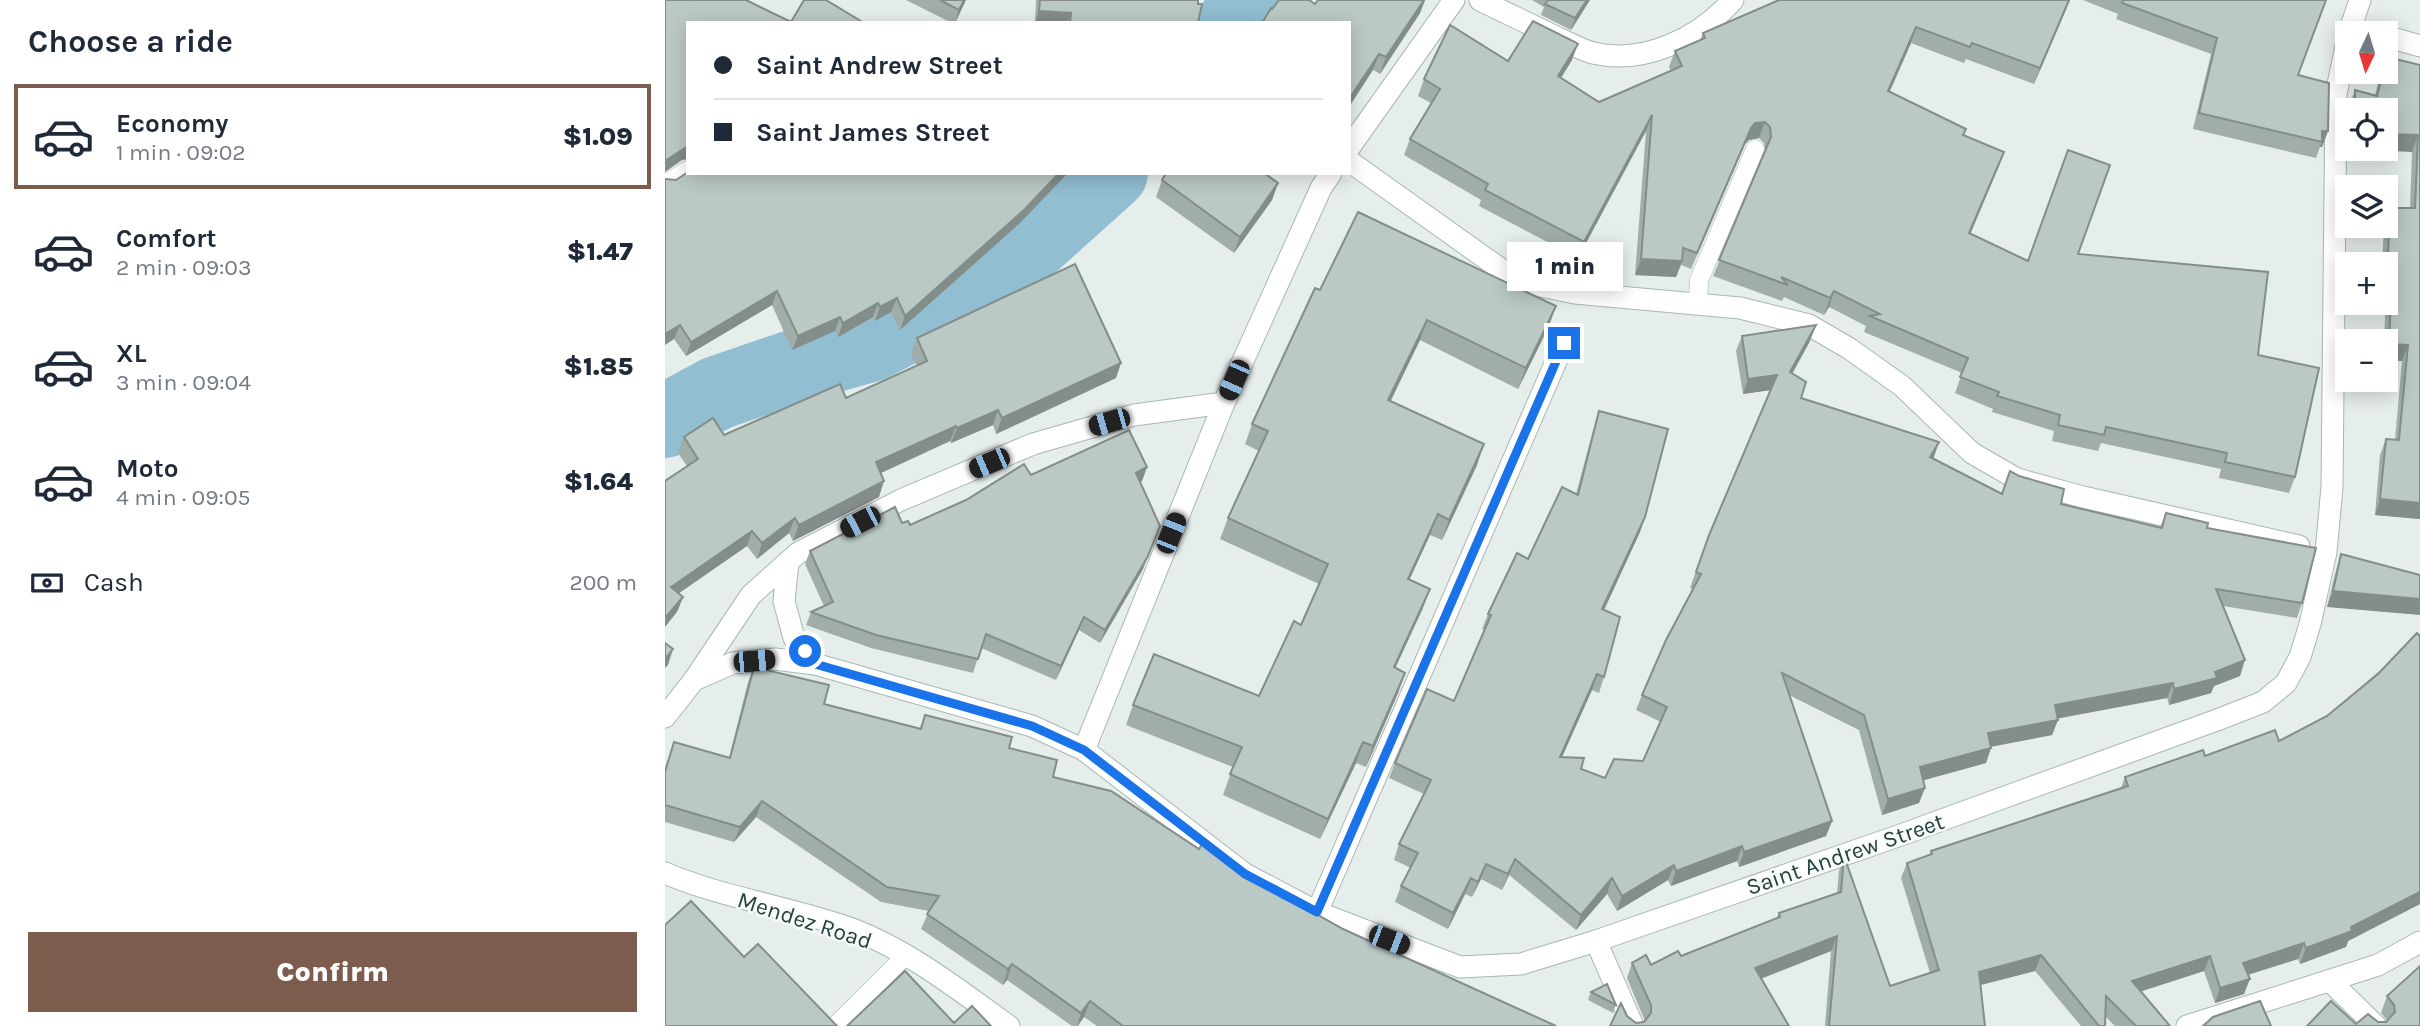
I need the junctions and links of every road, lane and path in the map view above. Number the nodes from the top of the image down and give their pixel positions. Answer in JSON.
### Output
{"nodes":[{"id":1,"x":1454,"y":0,"type":"edge"},
{"id":2,"x":1480,"y":0,"type":"edge"},
{"id":3,"x":1733,"y":0,"type":"edge"},
{"id":4,"x":2360,"y":0,"type":"edge"},
{"id":5,"x":2353,"y":21,"type":"edge"},
{"id":6,"x":2398,"y":40,"type":"edge"},
{"id":7,"x":2420,"y":46,"type":"edge"},
{"id":8,"x":2338,"y":84,"type":"edge"},
{"id":9,"x":1351,"y":145,"type":"edge"},
{"id":10,"x":1755,"y":149,"type":"dead end"},
{"id":11,"x":1351,"y":162,"type":"edge"},
{"id":12,"x":686,"y":171,"type":"edge"},
{"id":13,"x":1330,"y":175,"type":"edge"},
{"id":14,"x":665,"y":184,"type":"edge"},
{"id":15,"x":1698,"y":304,"type":"junction"},
{"id":16,"x":1564,"y":343,"type":"dead end"},
{"id":17,"x":1224,"y":403,"type":"junction"},
{"id":18,"x":2332,"y":554,"type":"junction"},
{"id":19,"x":787,"y":562,"type":"junction"},
{"id":20,"x":815,"y":664,"type":"junction"},
{"id":21,"x":694,"y":680,"type":"junction"},
{"id":22,"x":665,"y":717,"type":"edge"},
{"id":23,"x":1084,"y":750,"type":"junction"},
{"id":24,"x":665,"y":873,"type":"edge"},
{"id":25,"x":1317,"y":912,"type":"junction"},
{"id":26,"x":1595,"y":941,"type":"junction"},
{"id":27,"x":2420,"y":942,"type":"edge"},
{"id":28,"x":905,"y":955,"type":"junction"},
{"id":29,"x":2330,"y":981,"type":"junction"},
{"id":30,"x":835,"y":1026,"type":"edge"},
{"id":31,"x":1009,"y":1026,"type":"edge"},
{"id":32,"x":1633,"y":1026,"type":"edge"},
{"id":33,"x":2187,"y":1026,"type":"edge"},
{"id":34,"x":2376,"y":1026,"type":"edge"}],
"edges":[{"from":1,"to":9,"type":"street"},
{"from":2,"to":3,"type":"street"},
{"from":4,"to":5,"type":"street","name":"Saint Andrew Street"},
{"from":6,"to":7,"type":"street"},
{"from":8,"to":18,"type":"street","name":"Saint Andrew Street"},
{"from":10,"to":15,"type":"lane"},
{"from":11,"to":15,"type":"street"},
{"from":12,"to":14,"type":"lane"},
{"from":13,"to":17,"type":"street"},
{"from":15,"to":18,"type":"street"},
{"from":16,"to":25,"type":"street"},
{"from":17,"to":19,"type":"street"},
{"from":17,"to":23,"type":"street"},
{"from":18,"to":26,"type":"street","name":"Saint Andrew Street"},
{"from":19,"to":20,"type":"street"},
{"from":19,"to":21,"type":"street"},
{"from":20,"to":21,"type":"street","name":"Saint Andrew Street"},
{"from":20,"to":23,"type":"street","name":"Saint Andrew Street"},
{"from":21,"to":22,"type":"street"},
{"from":23,"to":25,"type":"street","name":"Saint Andrew Street"},
{"from":24,"to":28,"type":"street","name":"Mendez Road"},
{"from":25,"to":26,"type":"street","name":"Saint Andrew Street"},
{"from":26,"to":32,"type":"street"},
{"from":27,"to":29,"type":"street"},
{"from":28,"to":30,"type":"lane"},
{"from":28,"to":31,"type":"street","name":"Mendez Road"},
{"from":29,"to":33,"type":"street"},
{"from":29,"to":34,"type":"street"}]}
